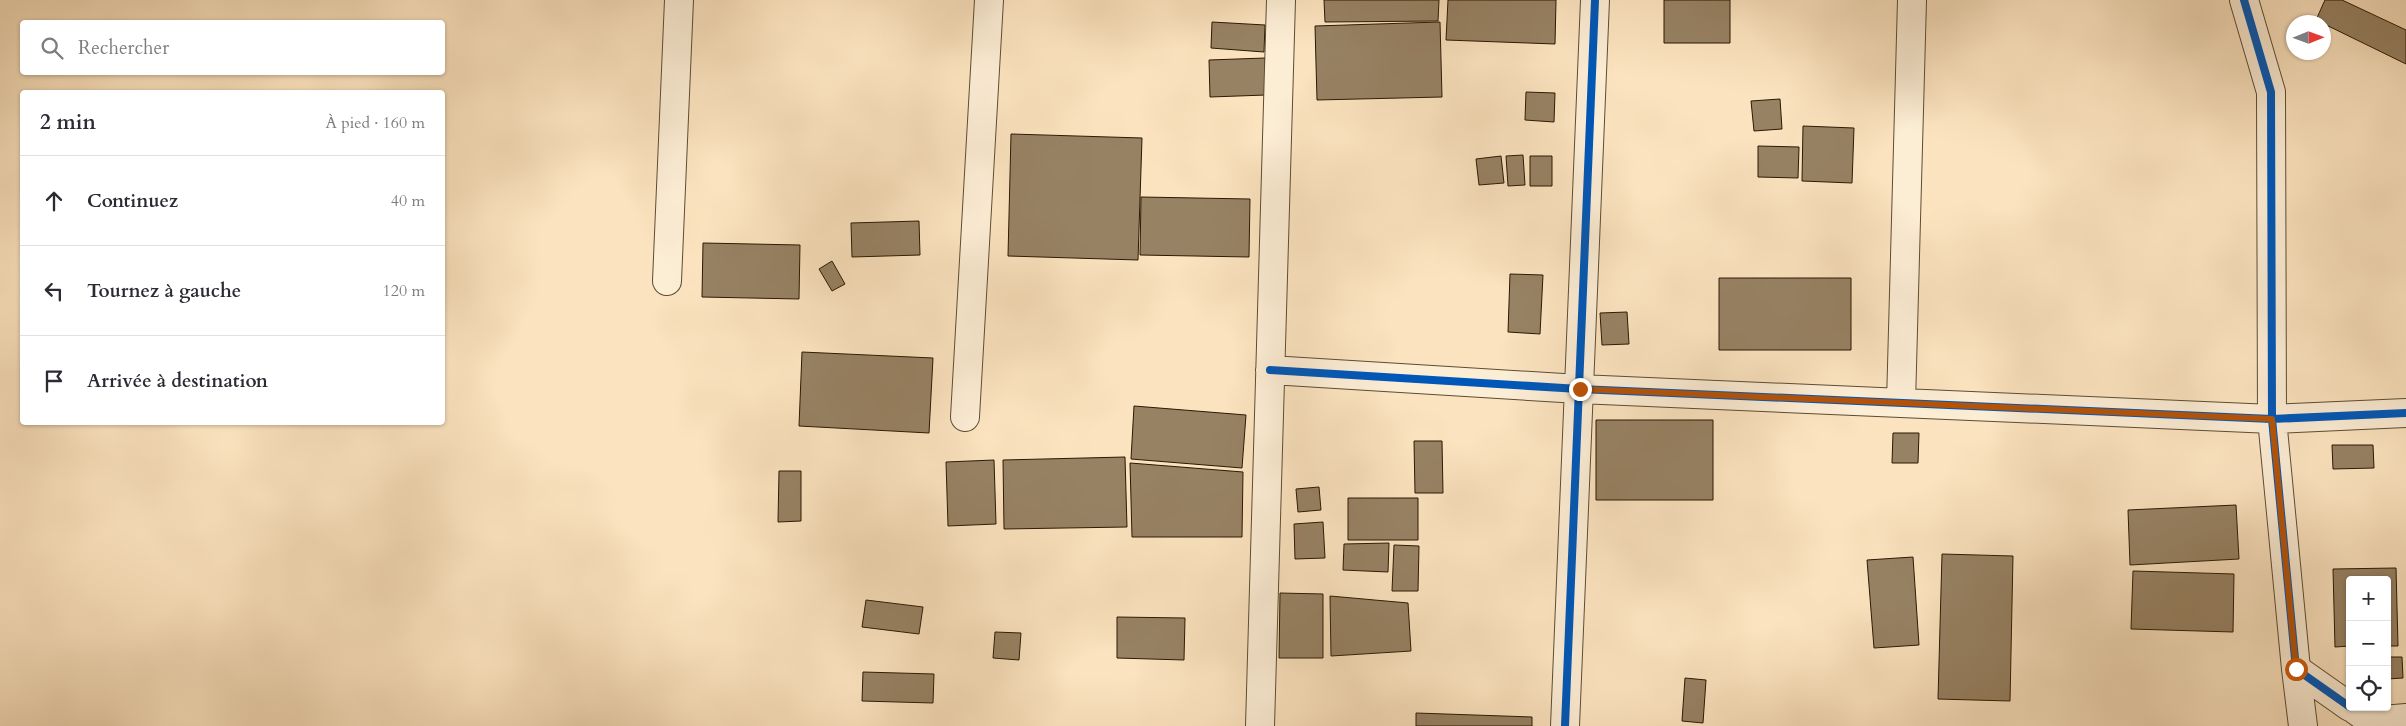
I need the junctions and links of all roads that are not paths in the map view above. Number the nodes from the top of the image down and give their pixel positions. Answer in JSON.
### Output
{"nodes":[{"id":1,"x":679,"y":0,"type":"edge"},
{"id":2,"x":989,"y":0,"type":"edge"},
{"id":3,"x":1281,"y":0,"type":"edge"},
{"id":4,"x":1595,"y":0,"type":"edge"},
{"id":5,"x":1912,"y":0,"type":"edge"},
{"id":6,"x":2244,"y":0,"type":"edge"},
{"id":7,"x":667,"y":281,"type":"dead end"},
{"id":8,"x":1270,"y":370,"type":"junction"},
{"id":9,"x":1580,"y":389,"type":"junction"},
{"id":10,"x":1901,"y":403,"type":"junction"},
{"id":11,"x":2406,"y":413,"type":"edge"},
{"id":12,"x":965,"y":417,"type":"dead end"},
{"id":13,"x":2272,"y":419,"type":"junction"},
{"id":14,"x":2296,"y":669,"type":"junction"},
{"id":15,"x":2346,"y":704,"type":"edge"},
{"id":16,"x":2356,"y":711,"type":"edge"},
{"id":17,"x":2406,"y":718,"type":"edge"},
{"id":18,"x":1260,"y":726,"type":"edge"},
{"id":19,"x":1565,"y":726,"type":"edge"},
{"id":20,"x":2303,"y":726,"type":"edge"}],
"edges":[{"from":1,"to":7,"type":"street"},
{"from":2,"to":12,"type":"street"},
{"from":3,"to":8,"type":"street"},
{"from":4,"to":9,"type":"street"},
{"from":5,"to":10,"type":"street"},
{"from":6,"to":13,"type":"street"},
{"from":8,"to":9,"type":"street"},
{"from":8,"to":18,"type":"street"},
{"from":9,"to":10,"type":"street"},
{"from":9,"to":19,"type":"street"},
{"from":10,"to":13,"type":"street"},
{"from":11,"to":13,"type":"street"},
{"from":13,"to":14,"type":"street"},
{"from":14,"to":15,"type":"street"},
{"from":14,"to":20,"type":"street"},
{"from":16,"to":17,"type":"street"}]}
